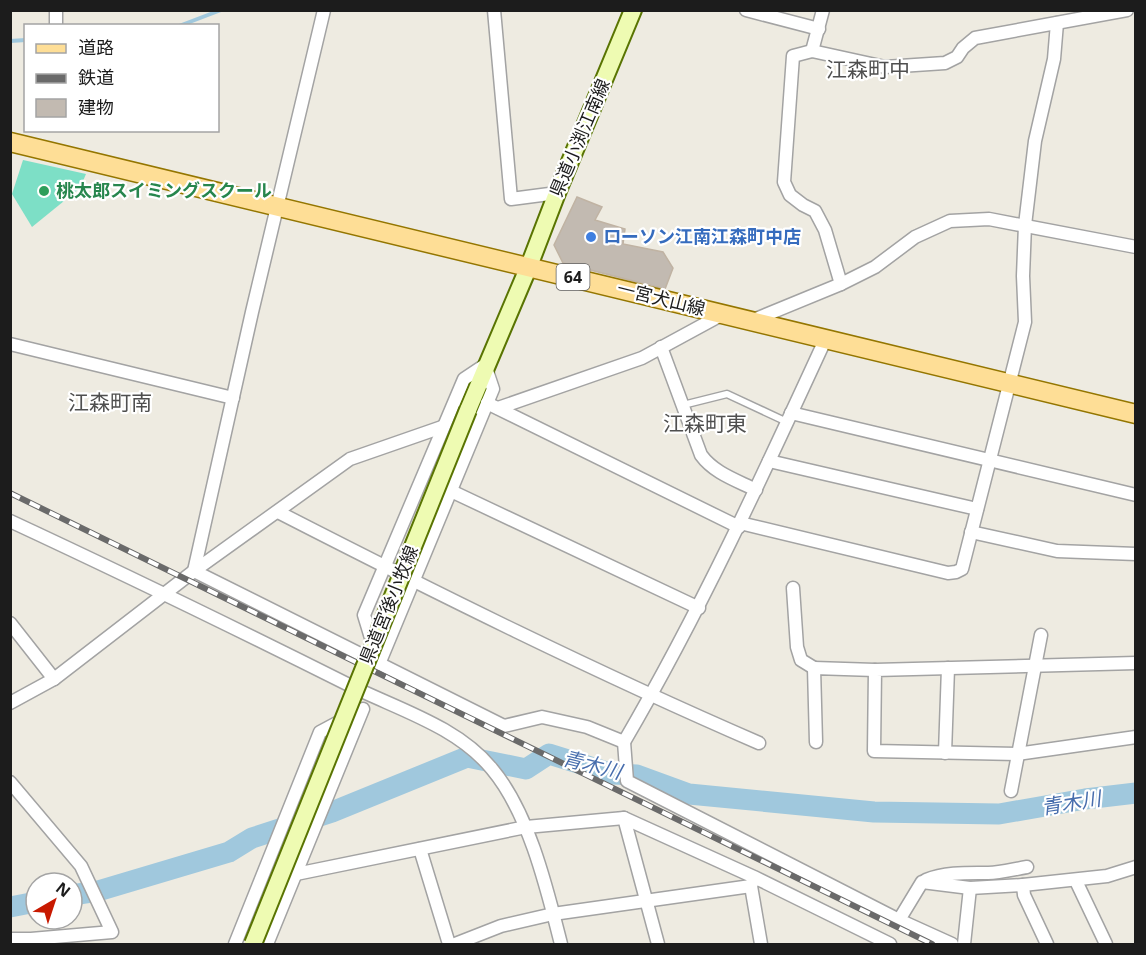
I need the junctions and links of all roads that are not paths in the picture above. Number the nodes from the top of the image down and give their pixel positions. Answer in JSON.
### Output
{"nodes":[{"id":1,"x":324,"y":10,"type":"edge"},
{"id":2,"x":494,"y":10,"type":"edge"},
{"id":3,"x":633,"y":10,"type":"edge"},
{"id":4,"x":746,"y":10,"type":"edge"},
{"id":5,"x":823,"y":10,"type":"edge"},
{"id":6,"x":1127,"y":10,"type":"edge"},
{"id":7,"x":1057,"y":23,"type":"junction"},
{"id":8,"x":819,"y":29,"type":"junction"},
{"id":9,"x":812,"y":51,"type":"junction"},
{"id":10,"x":10,"y":142,"type":"edge"},
{"id":11,"x":557,"y":193,"type":"junction"},
{"id":12,"x":279,"y":206,"type":"junction"},
{"id":13,"x":1025,"y":225,"type":"junction"},
{"id":14,"x":1136,"y":247,"type":"edge"},
{"id":15,"x":529,"y":266,"type":"junction"},
{"id":16,"x":842,"y":284,"type":"junction"},
{"id":17,"x":723,"y":314,"type":"junction"},
{"id":18,"x":751,"y":321,"type":"junction"},
{"id":19,"x":826,"y":338,"type":"junction"},
{"id":20,"x":10,"y":344,"type":"edge"},
{"id":21,"x":662,"y":347,"type":"junction"},
{"id":22,"x":485,"y":365,"type":"junction"},
{"id":23,"x":1009,"y":385,"type":"junction"},
{"id":24,"x":233,"y":398,"type":"junction"},
{"id":25,"x":493,"y":405,"type":"junction"},
{"id":26,"x":683,"y":405,"type":"junction"},
{"id":27,"x":1136,"y":414,"type":"edge"},
{"id":28,"x":789,"y":417,"type":"junction"},
{"id":29,"x":442,"y":428,"type":"junction"},
{"id":30,"x":769,"y":461,"type":"junction"},
{"id":31,"x":990,"y":461,"type":"junction"},
{"id":32,"x":756,"y":490,"type":"junction"},
{"id":33,"x":451,"y":491,"type":"junction"},
{"id":34,"x":1136,"y":495,"type":"edge"},
{"id":35,"x":977,"y":509,"type":"junction"},
{"id":36,"x":278,"y":512,"type":"junction"},
{"id":37,"x":10,"y":521,"type":"edge"},
{"id":38,"x":740,"y":525,"type":"junction"},
{"id":39,"x":971,"y":532,"type":"junction"},
{"id":40,"x":1136,"y":554,"type":"edge"},
{"id":41,"x":385,"y":567,"type":"junction"},
{"id":42,"x":194,"y":571,"type":"junction"},
{"id":43,"x":414,"y":582,"type":"junction"},
{"id":44,"x":793,"y":588,"type":"dead end"},
{"id":45,"x":166,"y":594,"type":"junction"},
{"id":46,"x":699,"y":608,"type":"junction"},
{"id":47,"x":10,"y":623,"type":"edge"},
{"id":48,"x":1041,"y":635,"type":"dead end"},
{"id":49,"x":1136,"y":663,"type":"edge"},
{"id":50,"x":380,"y":664,"type":"junction"},
{"id":51,"x":1037,"y":666,"type":"junction"},
{"id":52,"x":814,"y":668,"type":"junction"},
{"id":53,"x":948,"y":668,"type":"junction"},
{"id":54,"x":875,"y":670,"type":"junction"},
{"id":55,"x":54,"y":679,"type":"junction"},
{"id":56,"x":369,"y":695,"type":"junction"},
{"id":57,"x":651,"y":696,"type":"junction"},
{"id":58,"x":10,"y":702,"type":"edge"},
{"id":59,"x":363,"y":709,"type":"junction"},
{"id":60,"x":1136,"y":737,"type":"edge"},
{"id":61,"x":624,"y":742,"type":"junction"},
{"id":62,"x":816,"y":742,"type":"dead end"},
{"id":63,"x":759,"y":743,"type":"dead end"},
{"id":64,"x":945,"y":753,"type":"junction"},
{"id":65,"x":1017,"y":754,"type":"junction"},
{"id":66,"x":10,"y":782,"type":"edge"},
{"id":67,"x":1011,"y":791,"type":"dead end"},
{"id":68,"x":624,"y":818,"type":"junction"},
{"id":69,"x":526,"y":827,"type":"junction"},
{"id":70,"x":420,"y":849,"type":"junction"},
{"id":71,"x":1027,"y":867,"type":"dead end"},
{"id":72,"x":1136,"y":867,"type":"edge"},
{"id":73,"x":296,"y":874,"type":"junction"},
{"id":74,"x":752,"y":881,"type":"junction"},
{"id":75,"x":1076,"y":881,"type":"junction"},
{"id":76,"x":922,"y":882,"type":"junction"},
{"id":77,"x":1023,"y":885,"type":"junction"},
{"id":78,"x":970,"y":888,"type":"junction"},
{"id":79,"x":646,"y":901,"type":"junction"},
{"id":80,"x":553,"y":914,"type":"junction"},
{"id":81,"x":899,"y":920,"type":"junction"},
{"id":82,"x":10,"y":939,"type":"edge"},
{"id":83,"x":235,"y":945,"type":"edge"},
{"id":84,"x":253,"y":945,"type":"edge"},
{"id":85,"x":267,"y":945,"type":"edge"},
{"id":86,"x":449,"y":945,"type":"edge"},
{"id":87,"x":455,"y":945,"type":"edge"},
{"id":88,"x":561,"y":945,"type":"edge"},
{"id":89,"x":658,"y":945,"type":"edge"},
{"id":90,"x":761,"y":945,"type":"edge"},
{"id":91,"x":890,"y":945,"type":"edge"},
{"id":92,"x":952,"y":945,"type":"edge"},
{"id":93,"x":964,"y":945,"type":"edge"},
{"id":94,"x":1047,"y":945,"type":"edge"},
{"id":95,"x":1106,"y":945,"type":"edge"}],
"edges":[{"from":1,"to":12,"type":"street"},
{"from":2,"to":11,"type":"street"},
{"from":3,"to":11,"type":"main road","name":"県道小渕江南線"},
{"from":4,"to":8,"type":"street"},
{"from":5,"to":8,"type":"street"},
{"from":6,"to":7,"type":"street"},
{"from":7,"to":9,"type":"street"},
{"from":7,"to":13,"type":"street"},
{"from":8,"to":9,"type":"street"},
{"from":9,"to":16,"type":"street"},
{"from":10,"to":12,"type":"main road","name":"一宮犬山線","number":"64"},
{"from":11,"to":15,"type":"main road","name":"県道小渕江南線"},
{"from":12,"to":15,"type":"main road","name":"一宮犬山線","number":"64"},
{"from":12,"to":24,"type":"street"},
{"from":13,"to":14,"type":"street"},
{"from":13,"to":16,"type":"street"},
{"from":13,"to":23,"type":"street"},
{"from":15,"to":17,"type":"main road","name":"一宮犬山線","number":"64"},
{"from":15,"to":22,"type":"main road","name":"県道宮後小牧線"},
{"from":16,"to":18,"type":"street"},
{"from":17,"to":18,"type":"main road","name":"一宮犬山線","number":"64"},
{"from":17,"to":21,"type":"street"},
{"from":18,"to":19,"type":"main road","name":"一宮犬山線","number":"64"},
{"from":19,"to":23,"type":"main road","name":"一宮犬山線","number":"64"},
{"from":19,"to":28,"type":"street"},
{"from":20,"to":24,"type":"street"},
{"from":21,"to":25,"type":"street"},
{"from":21,"to":26,"type":"street"},
{"from":22,"to":25,"type":"street"},
{"from":22,"to":29,"type":"street"},
{"from":22,"to":84,"type":"main road","name":"県道宮後小牧線","bridge":true},
{"from":23,"to":27,"type":"main road","name":"一宮犬山線","number":"64"},
{"from":23,"to":31,"type":"street"},
{"from":24,"to":42,"type":"street"},
{"from":25,"to":33,"type":"street"},
{"from":25,"to":38,"type":"street"},
{"from":26,"to":28,"type":"lane"},
{"from":26,"to":32,"type":"street"},
{"from":28,"to":30,"type":"street"},
{"from":28,"to":31,"type":"street"},
{"from":29,"to":36,"type":"street"},
{"from":29,"to":41,"type":"street"},
{"from":30,"to":32,"type":"street"},
{"from":30,"to":35,"type":"street"},
{"from":31,"to":34,"type":"street"},
{"from":31,"to":35,"type":"street"},
{"from":32,"to":38,"type":"street"},
{"from":33,"to":43,"type":"street"},
{"from":33,"to":46,"type":"street"},
{"from":35,"to":39,"type":"street"},
{"from":36,"to":41,"type":"street"},
{"from":36,"to":42,"type":"street"},
{"from":37,"to":45,"type":"street"},
{"from":38,"to":39,"type":"street"},
{"from":38,"to":46,"type":"street"},
{"from":39,"to":40,"type":"street"},
{"from":41,"to":43,"type":"street"},
{"from":41,"to":50,"type":"street"},
{"from":42,"to":45,"type":"street"},
{"from":42,"to":50,"type":"street"},
{"from":43,"to":50,"type":"street"},
{"from":43,"to":57,"type":"street"},
{"from":44,"to":52,"type":"street"},
{"from":45,"to":55,"type":"street"},
{"from":45,"to":56,"type":"street"},
{"from":46,"to":57,"type":"street"},
{"from":47,"to":55,"type":"street"},
{"from":48,"to":51,"type":"street"},
{"from":49,"to":51,"type":"street"},
{"from":50,"to":61,"type":"street"},
{"from":51,"to":53,"type":"street"},
{"from":51,"to":65,"type":"street"},
{"from":52,"to":54,"type":"street"},
{"from":52,"to":62,"type":"street"},
{"from":53,"to":54,"type":"street"},
{"from":53,"to":64,"type":"street"},
{"from":54,"to":64,"type":"street"},
{"from":55,"to":58,"type":"street"},
{"from":56,"to":59,"type":"street"},
{"from":56,"to":69,"type":"street"},
{"from":57,"to":61,"type":"street"},
{"from":57,"to":63,"type":"street"},
{"from":59,"to":73,"type":"street"},
{"from":59,"to":83,"type":"street"},
{"from":60,"to":65,"type":"street"},
{"from":61,"to":81,"type":"street"},
{"from":64,"to":65,"type":"street"},
{"from":65,"to":67,"type":"street"},
{"from":66,"to":82,"type":"street"},
{"from":68,"to":69,"type":"street"},
{"from":68,"to":74,"type":"street"},
{"from":68,"to":79,"type":"street"},
{"from":69,"to":70,"type":"street"},
{"from":69,"to":80,"type":"street"},
{"from":70,"to":73,"type":"street"},
{"from":70,"to":86,"type":"street"},
{"from":71,"to":76,"type":"street"},
{"from":72,"to":75,"type":"street"},
{"from":73,"to":85,"type":"street"},
{"from":74,"to":79,"type":"street"},
{"from":74,"to":90,"type":"street"},
{"from":74,"to":91,"type":"street"},
{"from":75,"to":77,"type":"street"},
{"from":75,"to":95,"type":"street"},
{"from":76,"to":78,"type":"street"},
{"from":76,"to":81,"type":"street"},
{"from":77,"to":78,"type":"street"},
{"from":77,"to":94,"type":"street"},
{"from":78,"to":93,"type":"street"},
{"from":79,"to":80,"type":"street"},
{"from":79,"to":89,"type":"street"},
{"from":80,"to":87,"type":"street"},
{"from":80,"to":88,"type":"street"},
{"from":81,"to":92,"type":"street"}]}
